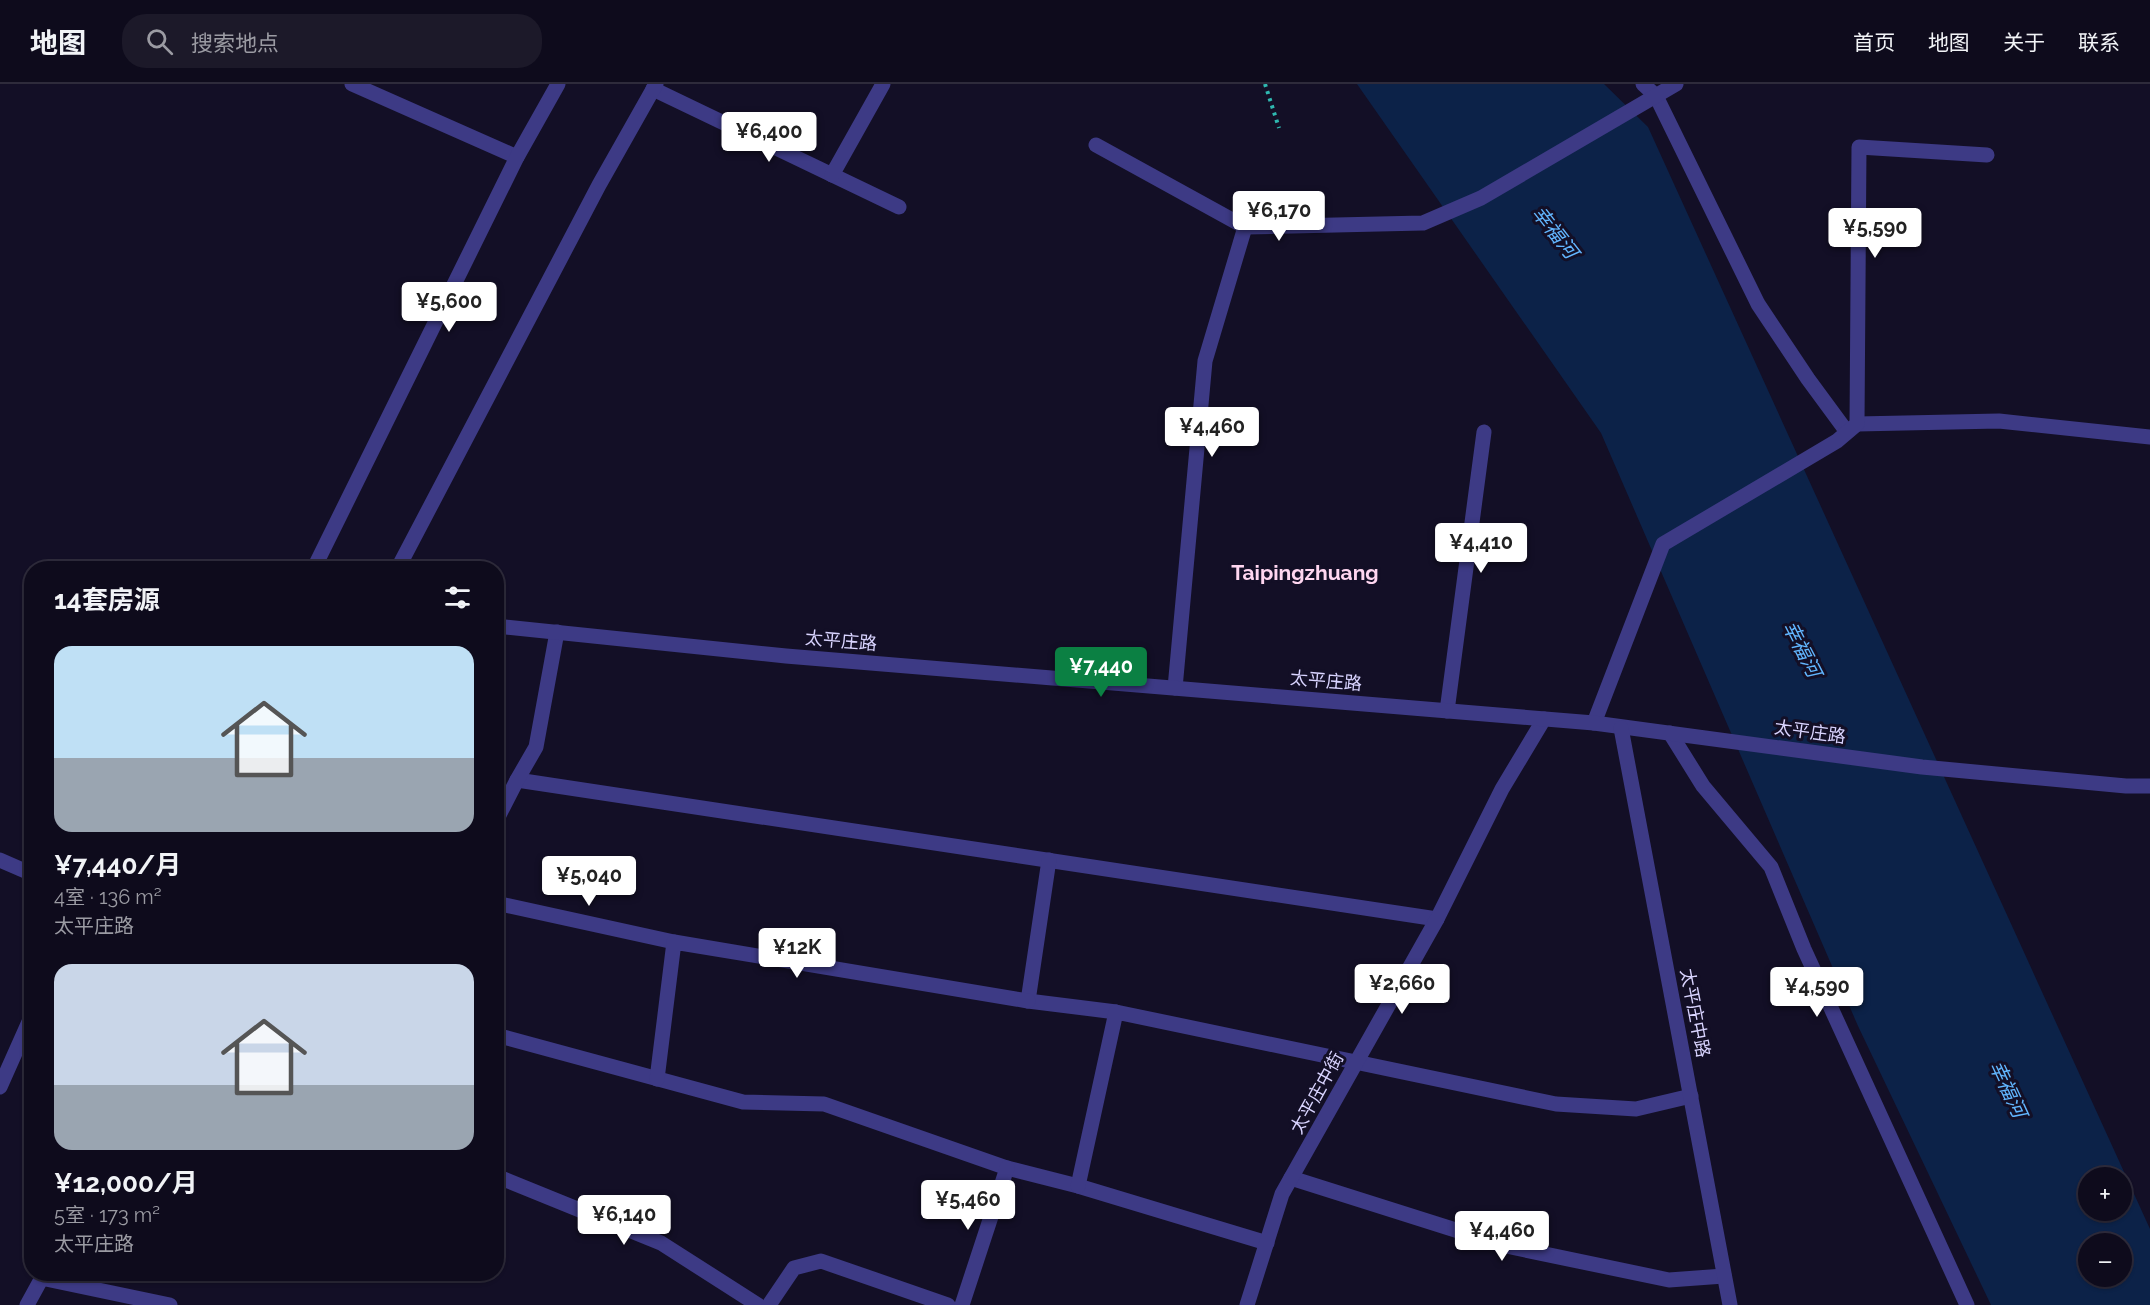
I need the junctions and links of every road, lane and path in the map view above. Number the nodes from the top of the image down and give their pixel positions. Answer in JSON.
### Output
{"nodes":[{"id":1,"x":352,"y":84,"type":"edge"},
{"id":2,"x":558,"y":84,"type":"edge"},
{"id":3,"x":883,"y":84,"type":"edge"},
{"id":4,"x":1265,"y":84,"type":"edge"},
{"id":5,"x":1643,"y":84,"type":"edge"},
{"id":6,"x":1676,"y":84,"type":"edge"},
{"id":7,"x":654,"y":87,"type":"edge"},
{"id":8,"x":1656,"y":96,"type":"junction"},
{"id":9,"x":1279,"y":128,"type":"dead end"},
{"id":10,"x":1096,"y":145,"type":"dead end"},
{"id":11,"x":1987,"y":156,"type":"dead end"},
{"id":12,"x":517,"y":157,"type":"junction"},
{"id":13,"x":832,"y":175,"type":"junction"},
{"id":14,"x":899,"y":207,"type":"dead end"},
{"id":15,"x":1245,"y":227,"type":"junction"},
{"id":16,"x":1484,"y":432,"type":"dead end"},
{"id":17,"x":1847,"y":432,"type":"junction"},
{"id":18,"x":2150,"y":437,"type":"edge"},
{"id":19,"x":317,"y":561,"type":"edge"},
{"id":20,"x":402,"y":561,"type":"edge"},
{"id":21,"x":504,"y":627,"type":"edge"},
{"id":22,"x":557,"y":632,"type":"junction"},
{"id":23,"x":1175,"y":688,"type":"junction"},
{"id":24,"x":1447,"y":711,"type":"junction"},
{"id":25,"x":1544,"y":719,"type":"junction"},
{"id":26,"x":1594,"y":723,"type":"junction"},
{"id":27,"x":1621,"y":728,"type":"junction"},
{"id":28,"x":1670,"y":733,"type":"junction"},
{"id":29,"x":517,"y":780,"type":"junction"},
{"id":30,"x":2126,"y":786,"type":"junction"},
{"id":31,"x":2150,"y":786,"type":"edge"},
{"id":32,"x":2150,"y":794,"type":"edge"},
{"id":33,"x":504,"y":805,"type":"edge"},
{"id":34,"x":0,"y":860,"type":"edge"},
{"id":35,"x":1050,"y":860,"type":"junction"},
{"id":36,"x":24,"y":870,"type":"edge"},
{"id":37,"x":504,"y":905,"type":"edge"},
{"id":38,"x":1437,"y":919,"type":"junction"},
{"id":39,"x":674,"y":942,"type":"junction"},
{"id":40,"x":1028,"y":1001,"type":"junction"},
{"id":41,"x":1116,"y":1012,"type":"junction"},
{"id":42,"x":24,"y":1033,"type":"edge"},
{"id":43,"x":504,"y":1037,"type":"edge"},
{"id":44,"x":1356,"y":1062,"type":"junction"},
{"id":45,"x":657,"y":1079,"type":"junction"},
{"id":46,"x":0,"y":1087,"type":"edge"},
{"id":47,"x":1690,"y":1096,"type":"junction"},
{"id":48,"x":1007,"y":1168,"type":"junction"},
{"id":49,"x":1292,"y":1178,"type":"junction"},
{"id":50,"x":504,"y":1179,"type":"edge"},
{"id":51,"x":1078,"y":1186,"type":"junction"},
{"id":52,"x":1267,"y":1243,"type":"junction"},
{"id":53,"x":1724,"y":1276,"type":"junction"},
{"id":54,"x":39,"y":1281,"type":"edge"},
{"id":55,"x":64,"y":1281,"type":"edge"},
{"id":56,"x":27,"y":1305,"type":"edge"},
{"id":57,"x":170,"y":1305,"type":"edge"},
{"id":58,"x":758,"y":1305,"type":"edge"},
{"id":59,"x":769,"y":1305,"type":"edge"},
{"id":60,"x":948,"y":1305,"type":"edge"},
{"id":61,"x":962,"y":1305,"type":"edge"},
{"id":62,"x":1247,"y":1305,"type":"edge"},
{"id":63,"x":1730,"y":1305,"type":"edge"},
{"id":64,"x":1966,"y":1305,"type":"edge"}],
"edges":[{"from":1,"to":12,"type":"street"},
{"from":2,"to":12,"type":"street"},
{"from":3,"to":13,"type":"street"},
{"from":4,"to":9,"type":"path"},
{"from":5,"to":8,"type":"street"},
{"from":6,"to":8,"type":"street"},
{"from":7,"to":13,"type":"street"},
{"from":7,"to":20,"type":"street"},
{"from":8,"to":15,"type":"street"},
{"from":8,"to":17,"type":"street"},
{"from":10,"to":15,"type":"street"},
{"from":11,"to":17,"type":"street"},
{"from":12,"to":19,"type":"street"},
{"from":13,"to":14,"type":"street"},
{"from":15,"to":23,"type":"street"},
{"from":16,"to":24,"type":"street"},
{"from":17,"to":18,"type":"street"},
{"from":17,"to":26,"type":"street"},
{"from":21,"to":22,"type":"street","name":"太平庄路"},
{"from":22,"to":23,"type":"street","name":"太平庄路"},
{"from":22,"to":29,"type":"street"},
{"from":23,"to":24,"type":"street","name":"太平庄路"},
{"from":24,"to":25,"type":"street","name":"太平庄路"},
{"from":25,"to":26,"type":"street","name":"太平庄路"},
{"from":25,"to":38,"type":"street","name":"太平庄中街"},
{"from":26,"to":27,"type":"street","name":"太平庄路"},
{"from":27,"to":28,"type":"street","name":"太平庄路"},
{"from":27,"to":47,"type":"street","name":"太平庄中路"},
{"from":28,"to":30,"type":"street","name":"太平庄路"},
{"from":28,"to":64,"type":"street"},
{"from":29,"to":33,"type":"street"},
{"from":29,"to":35,"type":"street"},
{"from":30,"to":31,"type":"street","name":"太平庄路"},
{"from":30,"to":32,"type":"street"},
{"from":34,"to":36,"type":"street"},
{"from":35,"to":38,"type":"street"},
{"from":35,"to":40,"type":"street"},
{"from":37,"to":39,"type":"street"},
{"from":38,"to":44,"type":"street","name":"太平庄中街"},
{"from":39,"to":40,"type":"street"},
{"from":39,"to":45,"type":"street"},
{"from":40,"to":41,"type":"street"},
{"from":41,"to":44,"type":"street"},
{"from":41,"to":51,"type":"street"},
{"from":42,"to":46,"type":"street"},
{"from":43,"to":45,"type":"street"},
{"from":44,"to":47,"type":"street"},
{"from":44,"to":49,"type":"street","name":"太平庄中街"},
{"from":45,"to":48,"type":"street"},
{"from":47,"to":53,"type":"street","name":"太平庄中路"},
{"from":48,"to":51,"type":"street"},
{"from":48,"to":61,"type":"street"},
{"from":49,"to":52,"type":"street","name":"太平庄中街"},
{"from":49,"to":53,"type":"street"},
{"from":50,"to":58,"type":"street"},
{"from":51,"to":52,"type":"street"},
{"from":52,"to":62,"type":"street","name":"太平庄中街"},
{"from":53,"to":63,"type":"street","name":"太平庄中路"},
{"from":54,"to":56,"type":"street"},
{"from":55,"to":57,"type":"street"},
{"from":59,"to":60,"type":"street"}]}
